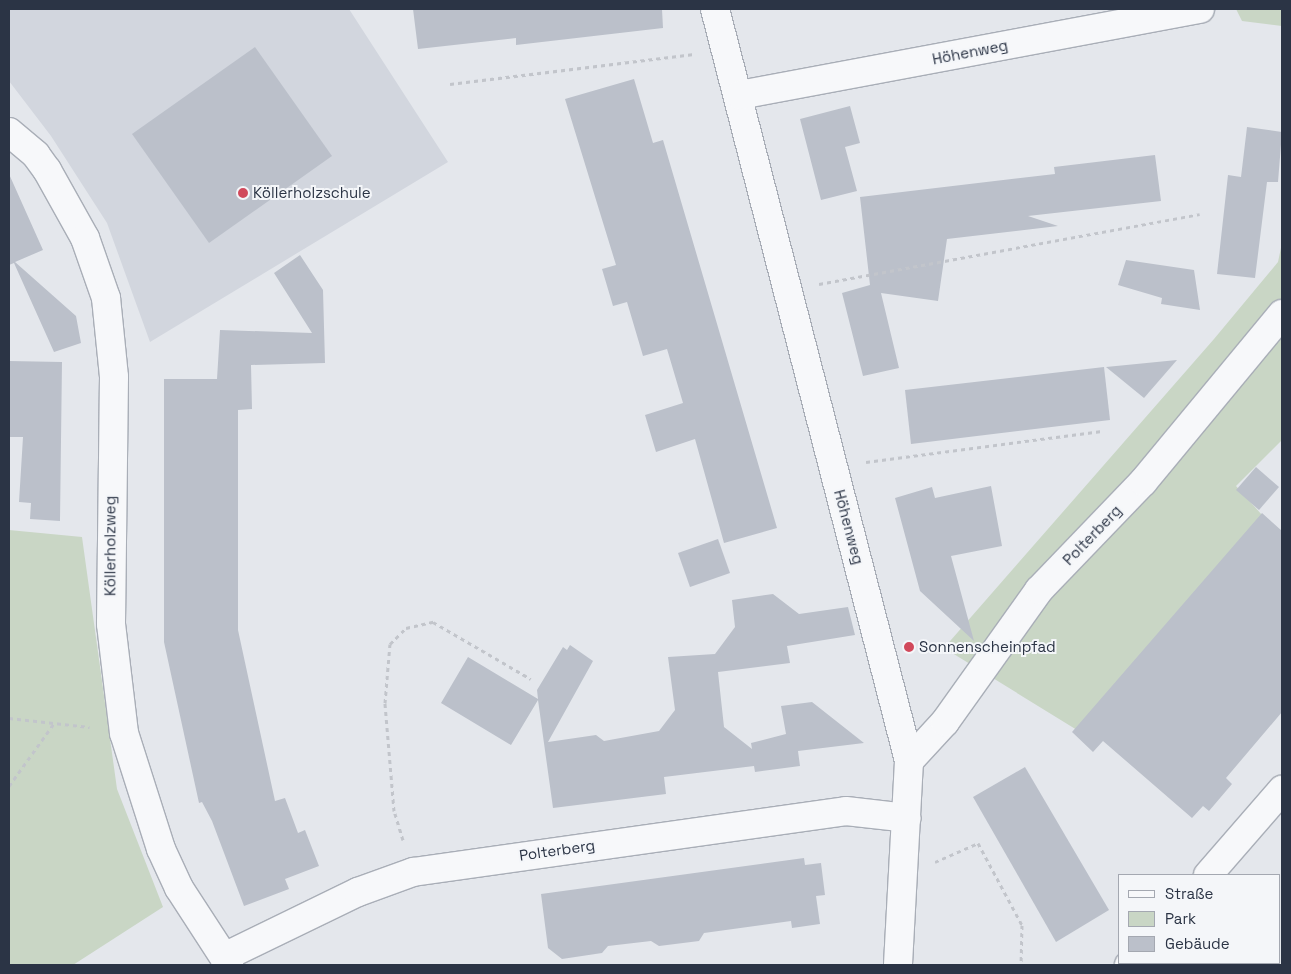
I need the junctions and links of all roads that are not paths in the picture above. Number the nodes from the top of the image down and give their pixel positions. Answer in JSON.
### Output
{"nodes":[{"id":1,"x":715,"y":9,"type":"edge"},
{"id":2,"x":1200,"y":9,"type":"edge"},
{"id":3,"x":740,"y":95,"type":"junction"},
{"id":4,"x":9,"y":132,"type":"edge"},
{"id":5,"x":1282,"y":314,"type":"edge"},
{"id":6,"x":909,"y":761,"type":"junction"},
{"id":7,"x":1282,"y":790,"type":"edge"},
{"id":8,"x":907,"y":818,"type":"junction"},
{"id":9,"x":1209,"y":874,"type":"edge"},
{"id":10,"x":226,"y":961,"type":"edge"},
{"id":11,"x":898,"y":965,"type":"edge"}],
"edges":[{"from":1,"to":3,"type":"street","name":"Höhenweg"},
{"from":2,"to":3,"type":"street","name":"Höhenweg"},
{"from":3,"to":6,"type":"street","name":"Höhenweg"},
{"from":4,"to":10,"type":"street","name":"Köllerholzweg"},
{"from":5,"to":6,"type":"street","name":"Polterberg"},
{"from":6,"to":8,"type":"street","name":"Höhenweg"},
{"from":7,"to":9,"type":"street"},
{"from":8,"to":10,"type":"street","name":"Polterberg"},
{"from":8,"to":11,"type":"street","name":"Höhenweg"}]}
